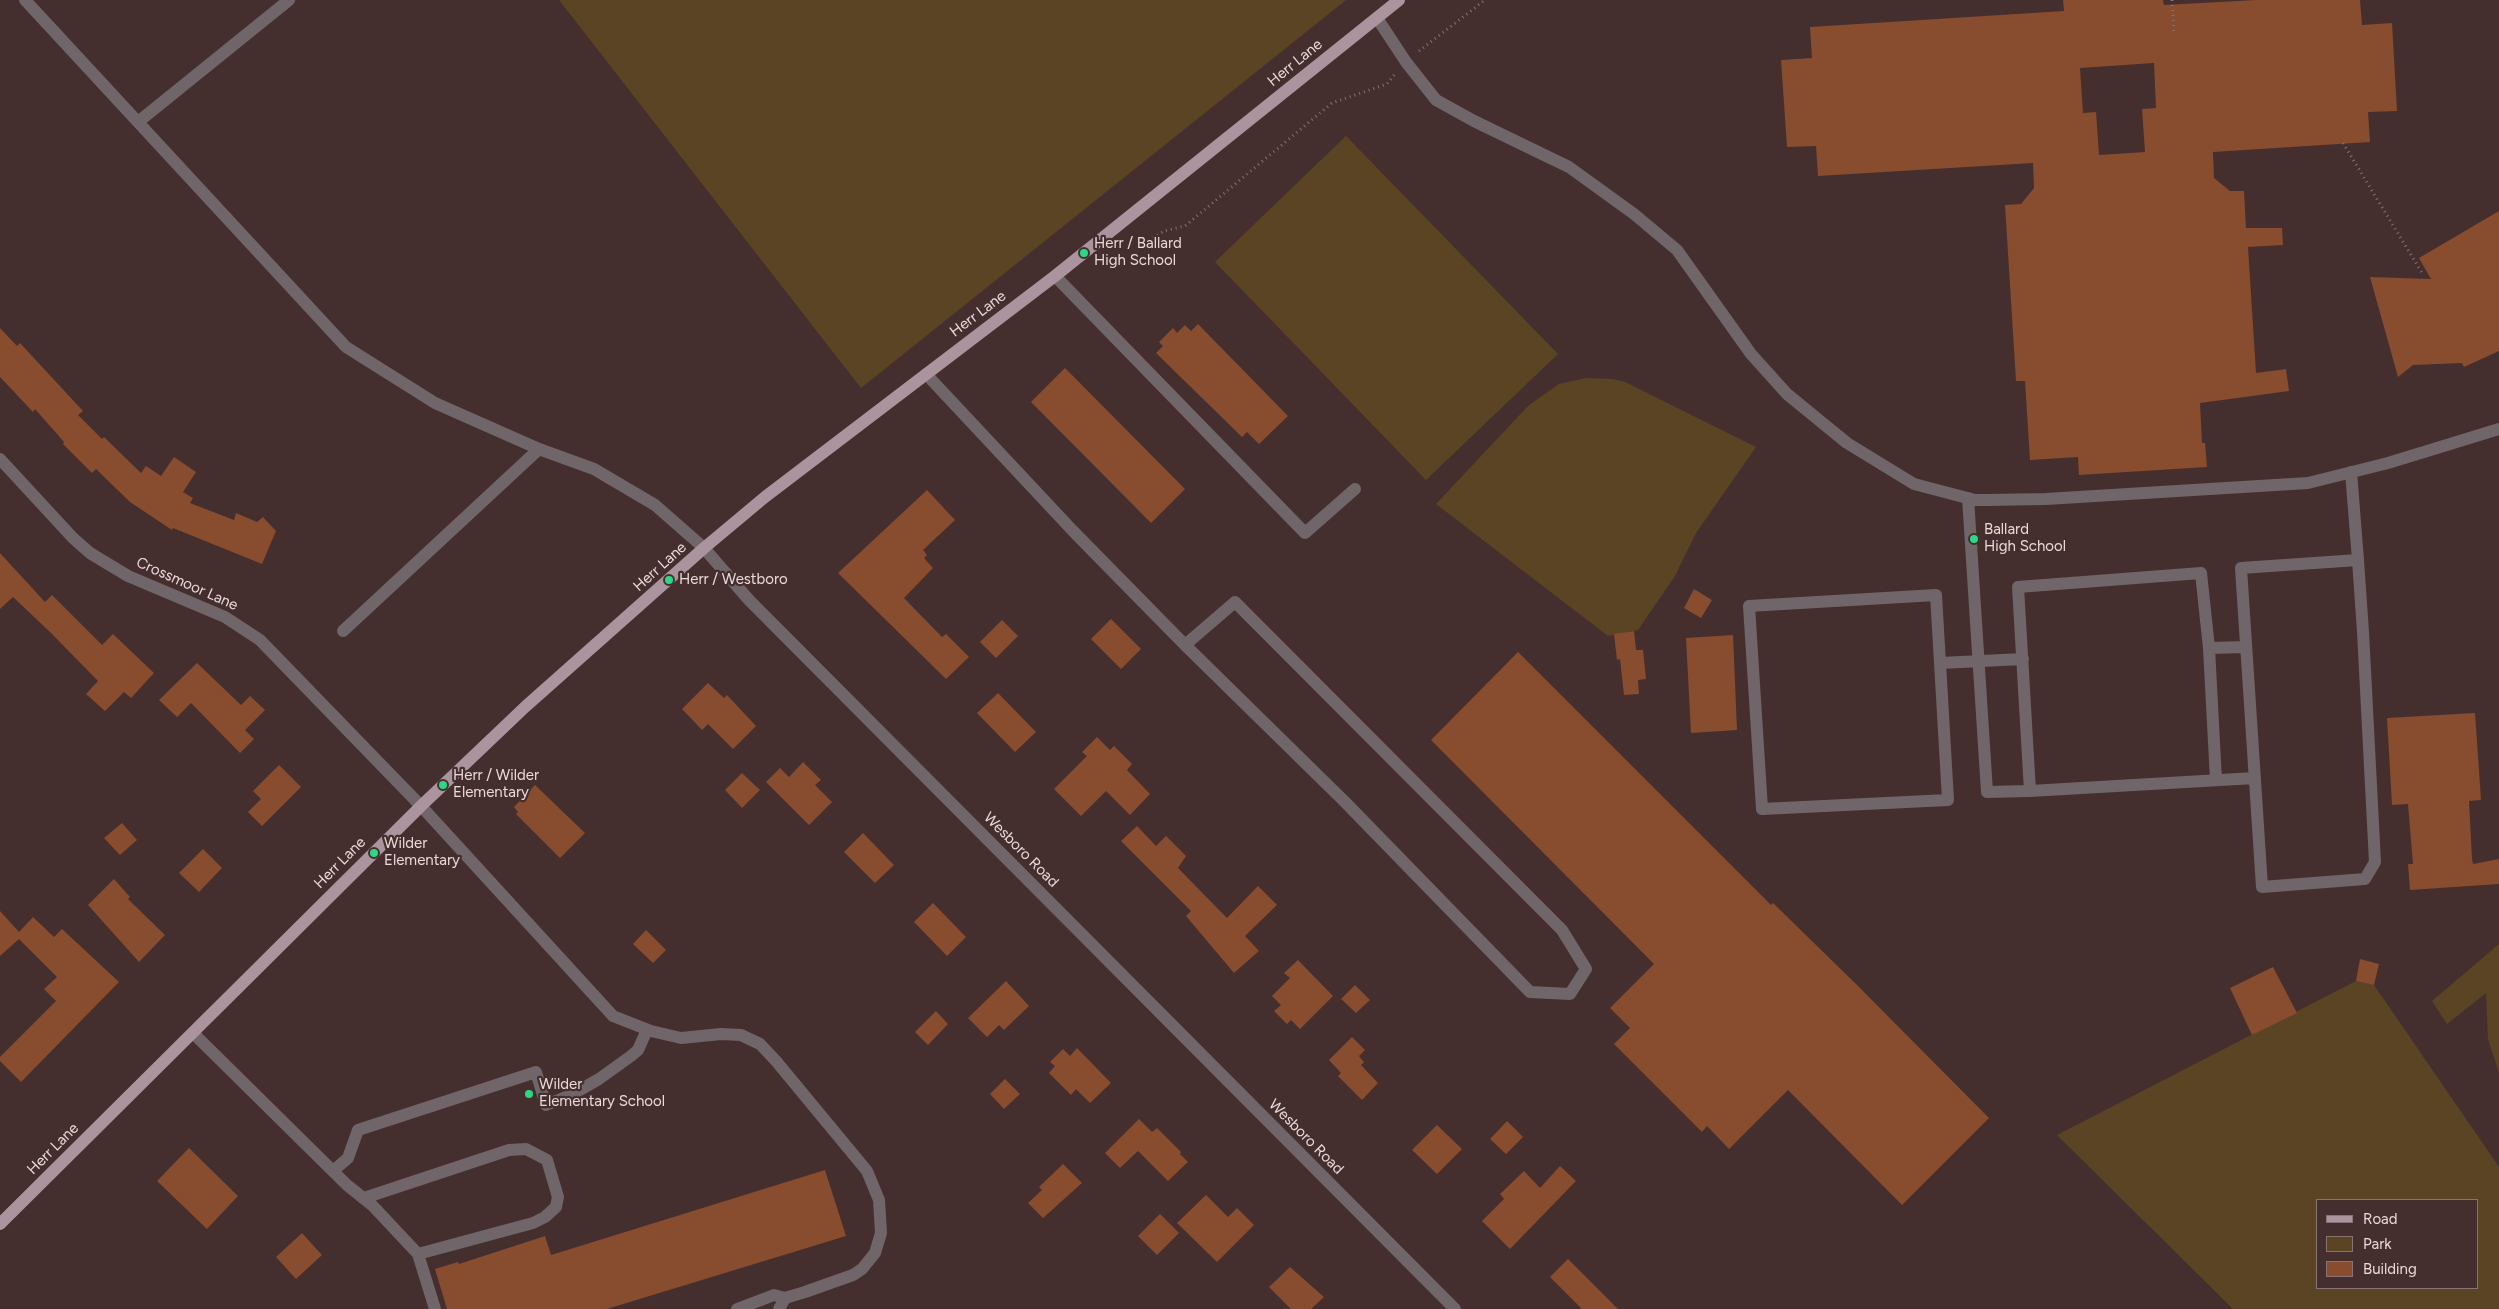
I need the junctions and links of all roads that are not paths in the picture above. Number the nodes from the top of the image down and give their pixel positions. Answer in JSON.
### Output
{"nodes":[{"id":1,"x":26,"y":0,"type":"edge"},
{"id":2,"x":289,"y":0,"type":"edge"},
{"id":3,"x":1399,"y":0,"type":"edge"},
{"id":4,"x":1377,"y":18,"type":"junction"},
{"id":5,"x":138,"y":122,"type":"junction"},
{"id":6,"x":1055,"y":276,"type":"junction"},
{"id":7,"x":926,"y":374,"type":"junction"},
{"id":8,"x":2499,"y":429,"type":"edge"},
{"id":9,"x":539,"y":448,"type":"junction"},
{"id":10,"x":0,"y":459,"type":"edge"},
{"id":11,"x":2351,"y":472,"type":"junction"},
{"id":12,"x":1355,"y":489,"type":"dead end"},
{"id":13,"x":1968,"y":498,"type":"junction"},
{"id":14,"x":704,"y":548,"type":"junction"},
{"id":15,"x":2358,"y":560,"type":"junction"},
{"id":16,"x":343,"y":631,"type":"dead end"},
{"id":17,"x":1185,"y":645,"type":"junction"},
{"id":18,"x":2246,"y":646,"type":"junction"},
{"id":19,"x":2209,"y":648,"type":"junction"},
{"id":20,"x":2023,"y":659,"type":"junction"},
{"id":21,"x":1979,"y":661,"type":"junction"},
{"id":22,"x":1940,"y":663,"type":"junction"},
{"id":23,"x":2255,"y":778,"type":"junction"},
{"id":24,"x":2216,"y":780,"type":"junction"},
{"id":25,"x":2030,"y":790,"type":"junction"},
{"id":26,"x":421,"y":806,"type":"junction"},
{"id":27,"x":647,"y":1030,"type":"junction"},
{"id":28,"x":193,"y":1032,"type":"junction"},
{"id":29,"x":333,"y":1171,"type":"junction"},
{"id":30,"x":368,"y":1202,"type":"junction"},
{"id":31,"x":0,"y":1224,"type":"edge"},
{"id":32,"x":418,"y":1254,"type":"junction"},
{"id":33,"x":782,"y":1303,"type":"edge"},
{"id":34,"x":435,"y":1309,"type":"edge"},
{"id":35,"x":737,"y":1309,"type":"edge"},
{"id":36,"x":1455,"y":1309,"type":"edge"}],
"edges":[{"from":1,"to":5,"type":"street","name":"Wesboro Road"},
{"from":2,"to":5,"type":"street"},
{"from":3,"to":4,"type":"main road","name":"Herr Lane"},
{"from":4,"to":6,"type":"main road","name":"Herr Lane"},
{"from":4,"to":13,"type":"street"},
{"from":5,"to":9,"type":"street","name":"Wesboro Road"},
{"from":6,"to":7,"type":"main road","name":"Herr Lane"},
{"from":6,"to":12,"type":"street"},
{"from":7,"to":14,"type":"main road","name":"Herr Lane"},
{"from":7,"to":17,"type":"street"},
{"from":8,"to":11,"type":"street"},
{"from":9,"to":14,"type":"street","name":"Wesboro Road"},
{"from":9,"to":16,"type":"street"},
{"from":10,"to":26,"type":"street","name":"Crossmoor Lane"},
{"from":11,"to":13,"type":"street"},
{"from":11,"to":15,"type":"street"},
{"from":13,"to":21,"type":"street"},
{"from":14,"to":26,"type":"main road","name":"Herr Lane"},
{"from":14,"to":36,"type":"street","name":"Wesboro Road"},
{"from":15,"to":18,"type":"street"},
{"from":15,"to":23,"type":"street"},
{"from":17,"to":17,"type":"street"},
{"from":18,"to":19,"type":"street"},
{"from":18,"to":23,"type":"street"},
{"from":19,"to":20,"type":"street"},
{"from":19,"to":24,"type":"street"},
{"from":20,"to":21,"type":"street"},
{"from":20,"to":25,"type":"street"},
{"from":21,"to":22,"type":"street"},
{"from":21,"to":25,"type":"street"},
{"from":22,"to":22,"type":"street"},
{"from":23,"to":24,"type":"street"},
{"from":24,"to":25,"type":"street"},
{"from":26,"to":27,"type":"street","name":"Crossmoor Lane"},
{"from":26,"to":28,"type":"main road","name":"Herr Lane"},
{"from":27,"to":29,"type":"street"},
{"from":27,"to":33,"type":"street","name":"Crossmoor Lane"},
{"from":28,"to":29,"type":"street"},
{"from":28,"to":31,"type":"main road","name":"Herr Lane"},
{"from":29,"to":30,"type":"street"},
{"from":30,"to":32,"type":"street"},
{"from":30,"to":32,"type":"street"},
{"from":32,"to":34,"type":"street"},
{"from":33,"to":35,"type":"street","name":"Crossmoor Lane"}]}
